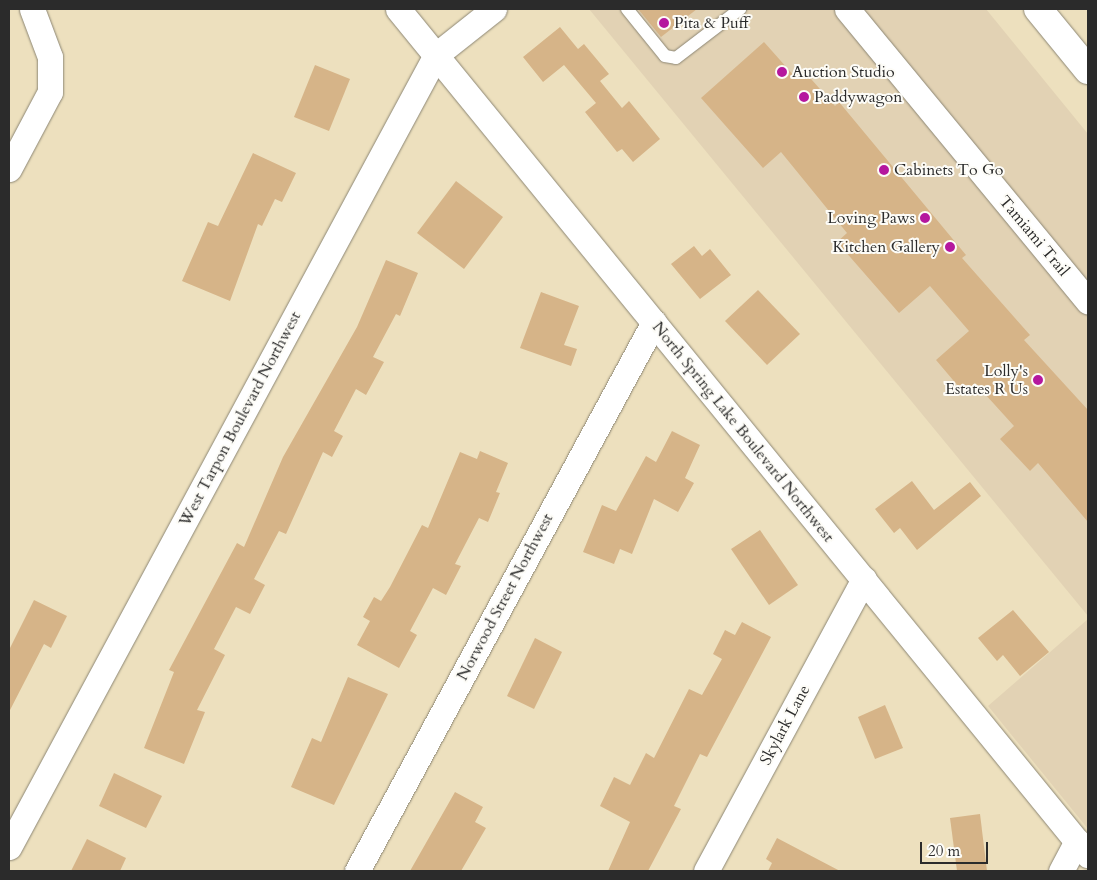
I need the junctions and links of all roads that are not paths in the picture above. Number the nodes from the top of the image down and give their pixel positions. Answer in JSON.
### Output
{"nodes":[{"id":1,"x":32,"y":9,"type":"edge"},
{"id":2,"x":398,"y":9,"type":"edge"},
{"id":3,"x":494,"y":9,"type":"edge"},
{"id":4,"x":627,"y":9,"type":"edge"},
{"id":5,"x":740,"y":9,"type":"edge"},
{"id":6,"x":847,"y":9,"type":"edge"},
{"id":7,"x":1038,"y":9,"type":"edge"},
{"id":8,"x":436,"y":56,"type":"junction"},
{"id":9,"x":1088,"y":70,"type":"edge"},
{"id":10,"x":9,"y":169,"type":"edge"},
{"id":11,"x":1088,"y":301,"type":"edge"},
{"id":12,"x":654,"y":322,"type":"junction"},
{"id":13,"x":864,"y":579,"type":"junction"},
{"id":14,"x":9,"y":847,"type":"edge"},
{"id":15,"x":1083,"y":848,"type":"edge"},
{"id":16,"x":357,"y":871,"type":"edge"},
{"id":17,"x":706,"y":871,"type":"edge"},
{"id":18,"x":1061,"y":871,"type":"edge"}],
"edges":[{"from":1,"to":10,"type":"street"},
{"from":2,"to":8,"type":"street","name":"North Spring Lake Boulevard Northwest"},
{"from":3,"to":8,"type":"street","name":"West Tarpon Boulevard Northwest"},
{"from":4,"to":5,"type":"lane"},
{"from":6,"to":11,"type":"street","name":"Tamiami Trail"},
{"from":7,"to":9,"type":"main road"},
{"from":8,"to":12,"type":"street","name":"North Spring Lake Boulevard Northwest"},
{"from":8,"to":14,"type":"street","name":"West Tarpon Boulevard Northwest"},
{"from":12,"to":13,"type":"street","name":"North Spring Lake Boulevard Northwest"},
{"from":12,"to":16,"type":"street","name":"Norwood Street Northwest"},
{"from":13,"to":15,"type":"street","name":"North Spring Lake Boulevard Northwest"},
{"from":13,"to":17,"type":"street","name":"Skylark Lane"},
{"from":15,"to":18,"type":"street"}]}
